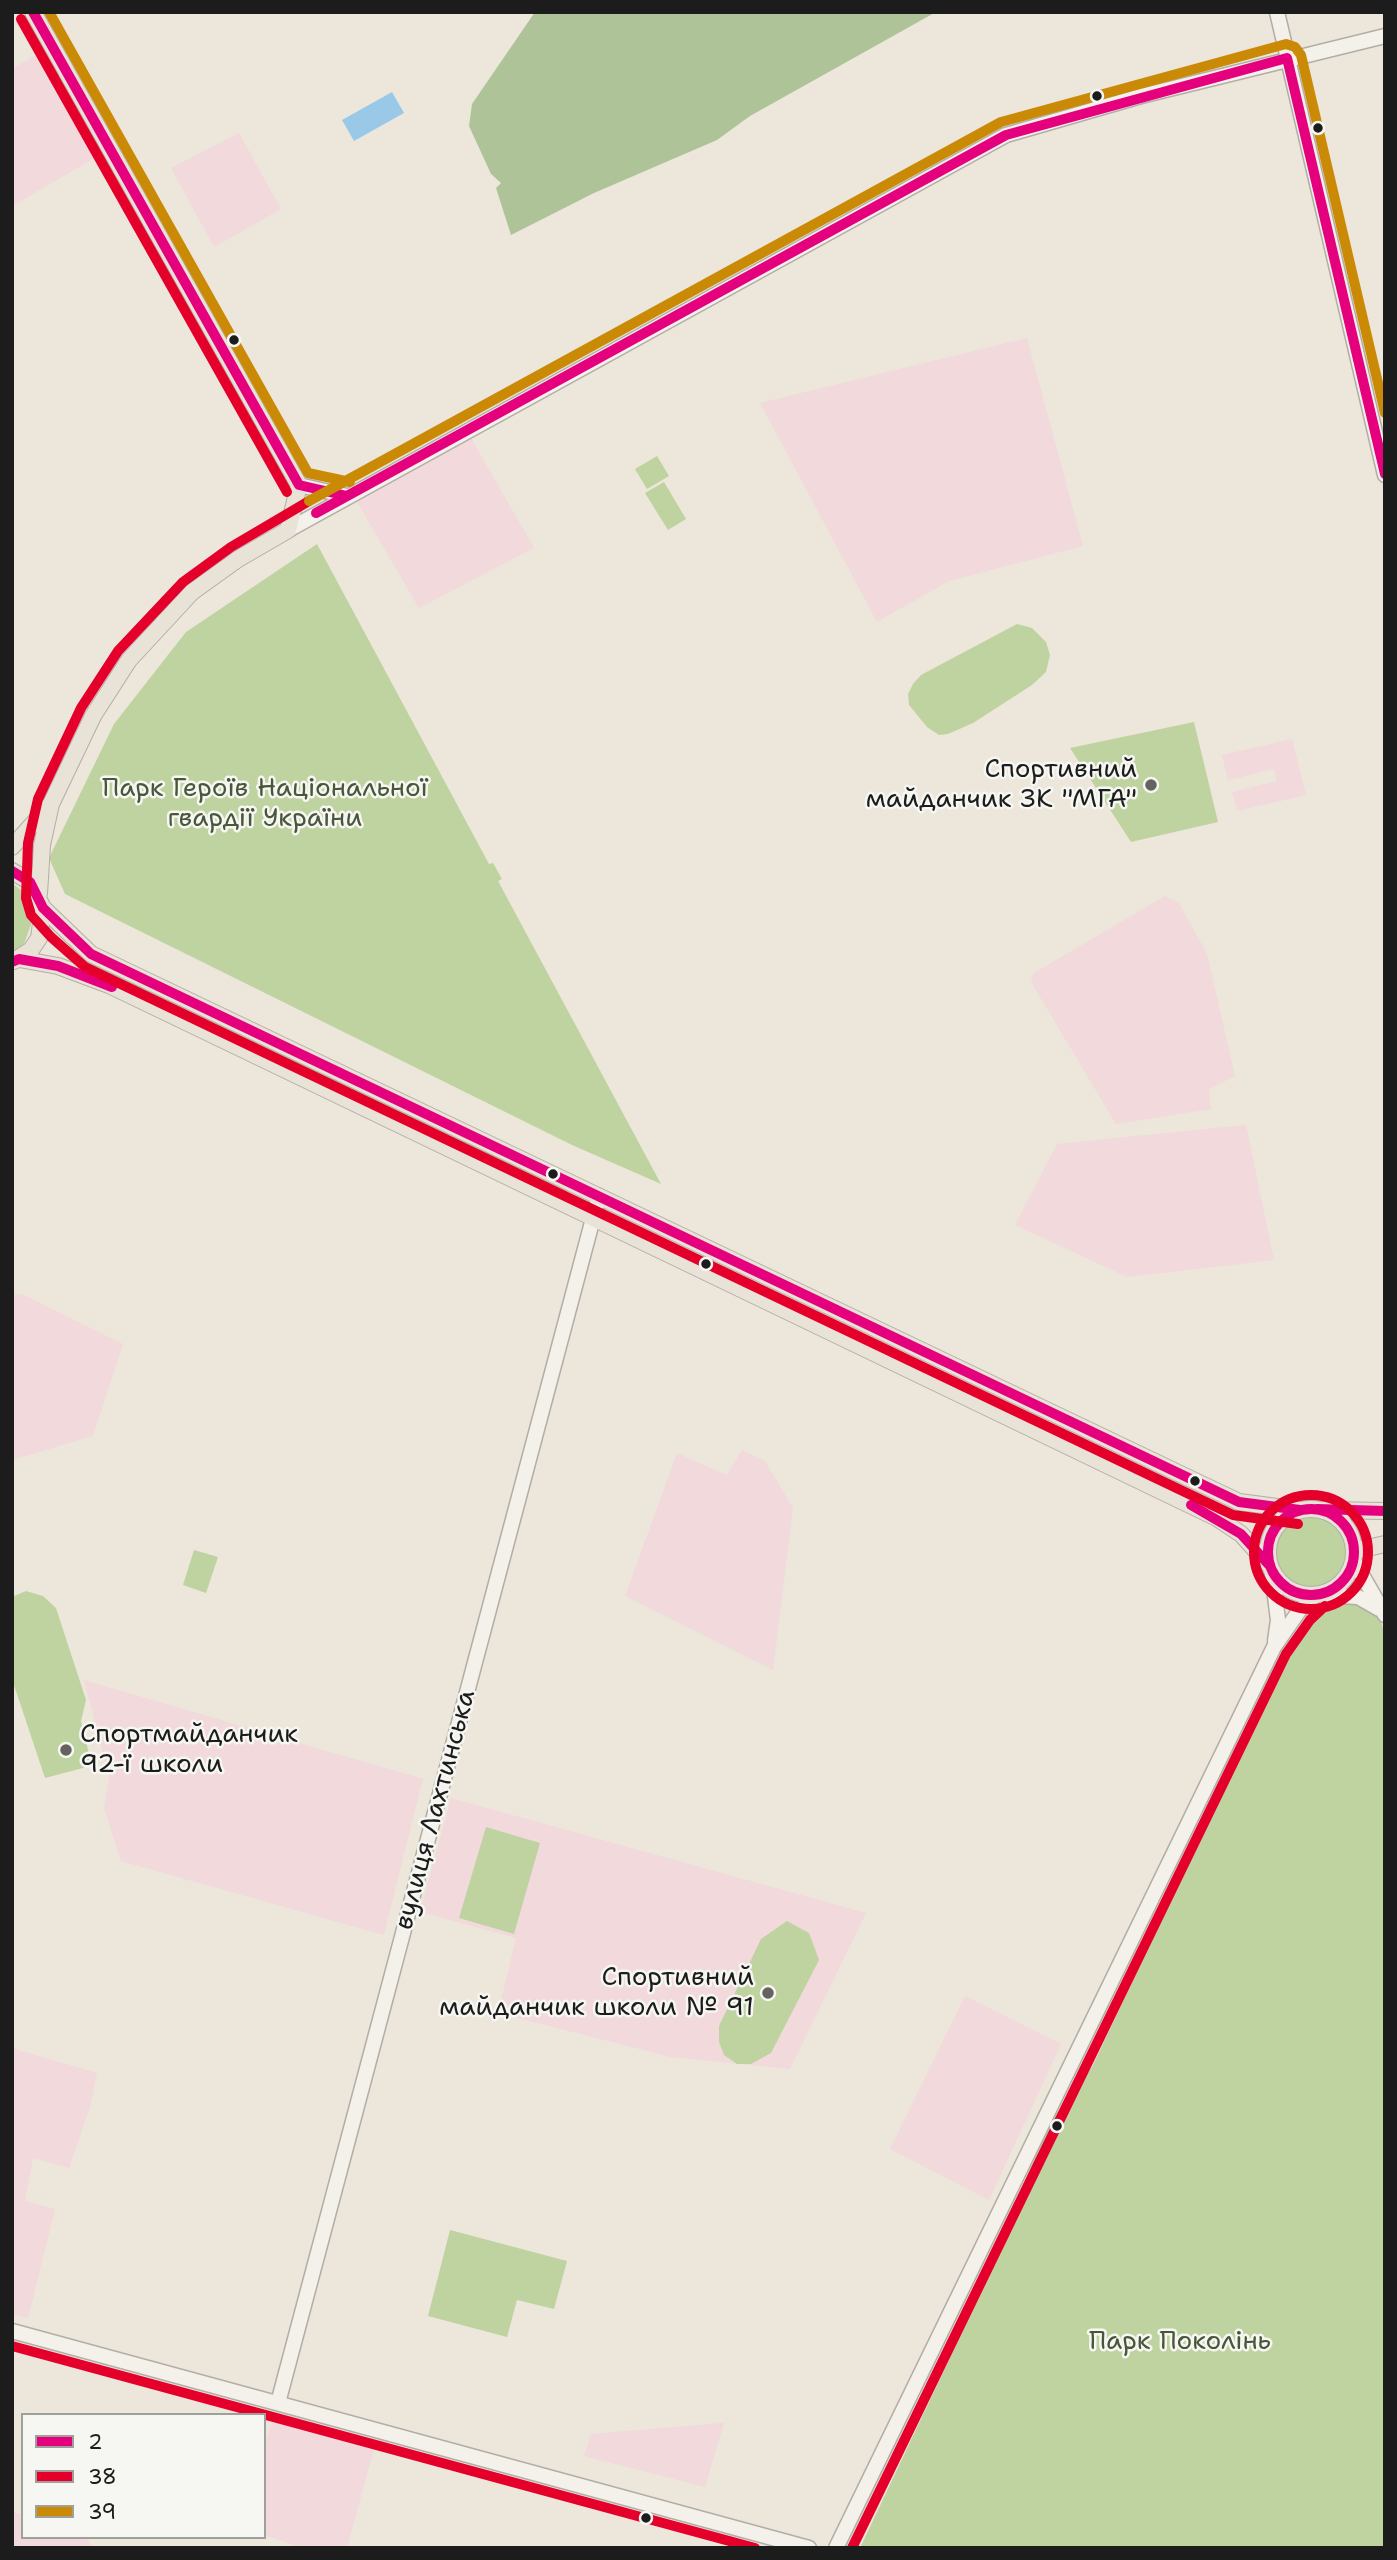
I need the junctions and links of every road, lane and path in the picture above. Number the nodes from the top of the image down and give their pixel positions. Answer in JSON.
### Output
{"nodes":[{"id":1,"x":33,"y":12,"type":"edge"},
{"id":2,"x":1277,"y":12,"type":"edge"},
{"id":3,"x":1385,"y":36,"type":"edge"},
{"id":4,"x":1287,"y":58,"type":"junction"},
{"id":5,"x":1385,"y":475,"type":"edge"},
{"id":6,"x":299,"y":485,"type":"junction"},
{"id":7,"x":347,"y":496,"type":"junction"},
{"id":8,"x":288,"y":530,"type":"junction"},
{"id":9,"x":51,"y":804,"type":"junction"},
{"id":10,"x":12,"y":847,"type":"edge"},
{"id":11,"x":12,"y":871,"type":"edge"},
{"id":12,"x":41,"y":901,"type":"junction"},
{"id":13,"x":15,"y":960,"type":"edge"},
{"id":14,"x":599,"y":1196,"type":"junction"},
{"id":15,"x":593,"y":1218,"type":"junction"},
{"id":16,"x":1317,"y":1509,"type":"junction"},
{"id":17,"x":1300,"y":1510,"type":"junction"},
{"id":18,"x":1385,"y":1510,"type":"edge"},
{"id":19,"x":1385,"y":1544,"type":"edge"},
{"id":20,"x":1354,"y":1556,"type":"junction"},
{"id":21,"x":1271,"y":1569,"type":"junction"},
{"id":22,"x":1318,"y":1595,"type":"junction"},
{"id":23,"x":1382,"y":1612,"type":"edge"},
{"id":24,"x":1275,"y":1647,"type":"junction"},
{"id":25,"x":12,"y":2331,"type":"edge"},
{"id":26,"x":278,"y":2403,"type":"junction"},
{"id":27,"x":810,"y":2548,"type":"edge"},
{"id":28,"x":836,"y":2548,"type":"edge"}],
"edges":[{"from":1,"to":6,"type":"main road"},
{"from":2,"to":4,"type":"street"},
{"from":3,"to":4,"type":"street"},
{"from":4,"to":5,"type":"street"},
{"from":4,"to":7,"type":"street"},
{"from":6,"to":7,"type":"street"},
{"from":6,"to":8,"type":"main road"},
{"from":7,"to":8,"type":"street"},
{"from":8,"to":9,"type":"main road"},
{"from":9,"to":10,"type":"main road"},
{"from":9,"to":12,"type":"main road"},
{"from":11,"to":12,"type":"main road"},
{"from":12,"to":13,"type":"main road"},
{"from":12,"to":14,"type":"main road"},
{"from":13,"to":15,"type":"main road"},
{"from":14,"to":15,"type":"street","name":"вулиця Лахтинська"},
{"from":14,"to":17,"type":"main road"},
{"from":15,"to":21,"type":"main road"},
{"from":15,"to":26,"type":"street","name":"вулиця Лахтинська"},
{"from":16,"to":17,"type":"main road"},
{"from":16,"to":18,"type":"main road"},
{"from":16,"to":20,"type":"main road"},
{"from":17,"to":21,"type":"main road"},
{"from":19,"to":20,"type":"main road"},
{"from":20,"to":22,"type":"main road"},
{"from":20,"to":23,"type":"street"},
{"from":21,"to":22,"type":"main road"},
{"from":21,"to":24,"type":"street"},
{"from":22,"to":23,"type":"street"},
{"from":22,"to":24,"type":"street"},
{"from":24,"to":28,"type":"street"},
{"from":25,"to":26,"type":"street"},
{"from":26,"to":27,"type":"street"}]}
